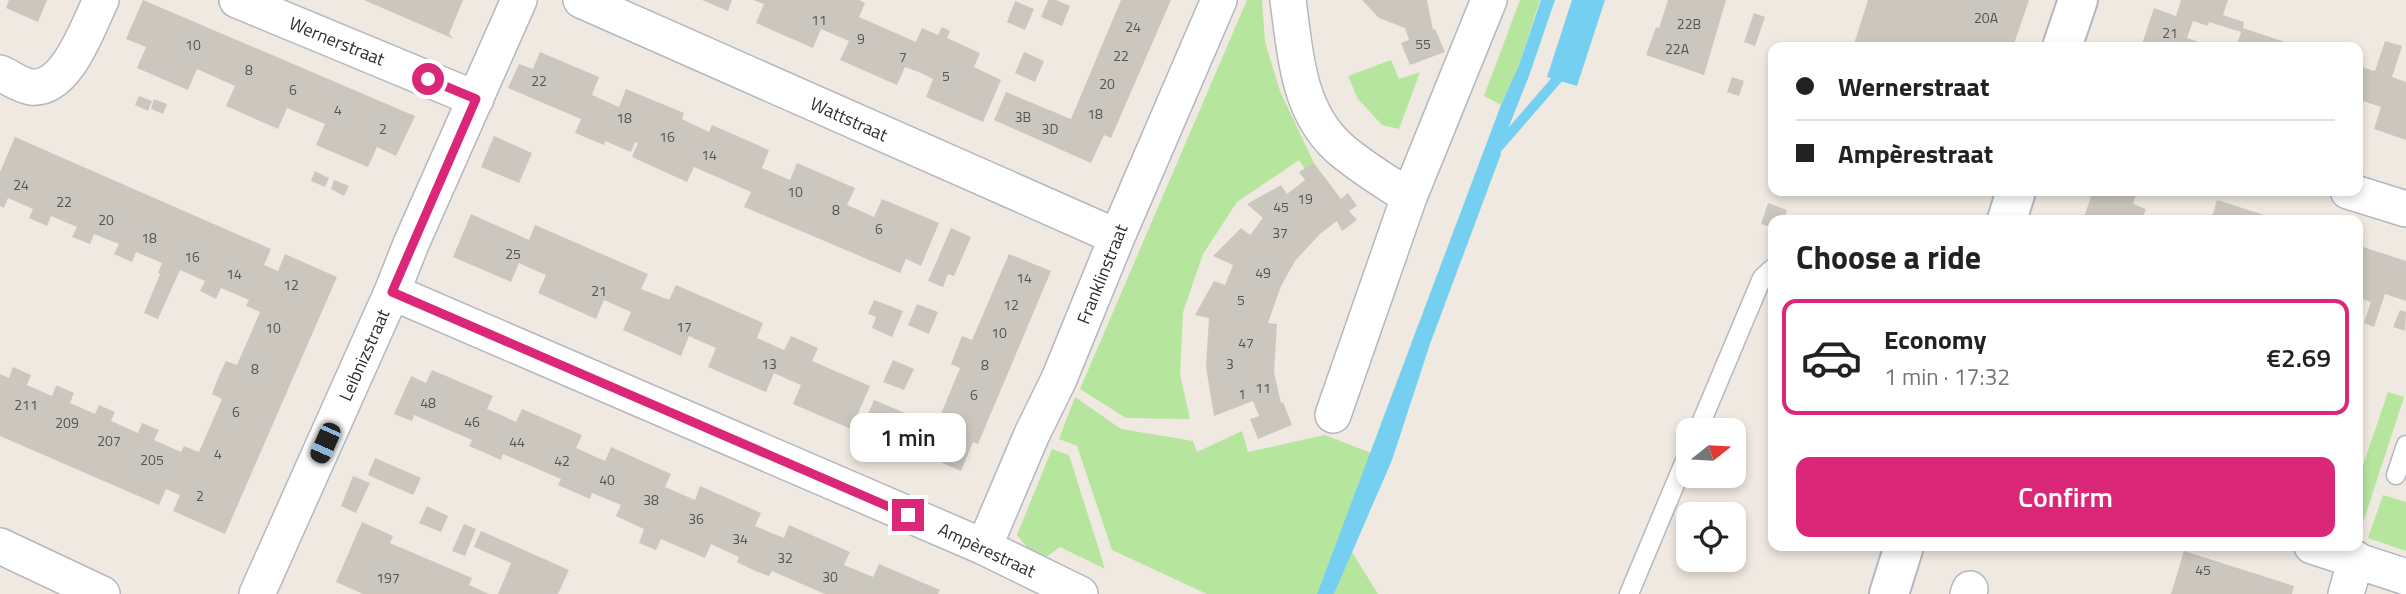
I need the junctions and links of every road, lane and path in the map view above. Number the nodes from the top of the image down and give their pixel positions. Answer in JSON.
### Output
{"nodes":[{"id":1,"x":101,"y":0,"type":"edge"},
{"id":2,"x":237,"y":0,"type":"edge"},
{"id":3,"x":519,"y":0,"type":"edge"},
{"id":4,"x":581,"y":0,"type":"edge"},
{"id":5,"x":1219,"y":0,"type":"edge"},
{"id":6,"x":1288,"y":0,"type":"edge"},
{"id":7,"x":1489,"y":0,"type":"edge"},
{"id":8,"x":2078,"y":0,"type":"edge"},
{"id":9,"x":2065,"y":42,"type":"edge"},
{"id":10,"x":0,"y":73,"type":"edge"},
{"id":11,"x":476,"y":99,"type":"junction"},
{"id":12,"x":2014,"y":196,"type":"edge"},
{"id":13,"x":2363,"y":196,"type":"edge"},
{"id":14,"x":1409,"y":197,"type":"junction"},
{"id":15,"x":2406,"y":209,"type":"edge"},
{"id":16,"x":2009,"y":215,"type":"edge"},
{"id":17,"x":1117,"y":237,"type":"junction"},
{"id":18,"x":1768,"y":273,"type":"edge"},
{"id":19,"x":392,"y":292,"type":"junction"},
{"id":20,"x":1334,"y":415,"type":"dead end"},
{"id":21,"x":1703,"y":418,"type":"edge"},
{"id":22,"x":2406,"y":445,"type":"edge"},
{"id":23,"x":2396,"y":475,"type":"dead end"},
{"id":24,"x":1676,"y":482,"type":"edge"},
{"id":25,"x":0,"y":546,"type":"edge"},
{"id":26,"x":984,"y":547,"type":"junction"},
{"id":27,"x":1902,"y":551,"type":"edge"},
{"id":28,"x":2329,"y":551,"type":"edge"},
{"id":29,"x":2356,"y":559,"type":"junction"},
{"id":30,"x":2406,"y":577,"type":"edge"},
{"id":31,"x":102,"y":594,"type":"edge"},
{"id":32,"x":257,"y":594,"type":"edge"},
{"id":33,"x":1080,"y":594,"type":"edge"},
{"id":34,"x":1629,"y":594,"type":"edge"},
{"id":35,"x":1889,"y":594,"type":"edge"},
{"id":36,"x":2346,"y":594,"type":"edge"}],
"edges":[{"from":1,"to":10,"type":"street"},
{"from":2,"to":11,"type":"street","name":"Wernerstraat"},
{"from":3,"to":11,"type":"street","name":"Leibnizstraat"},
{"from":4,"to":17,"type":"street","name":"Wattstraat"},
{"from":5,"to":17,"type":"street","name":"Franklinstraat"},
{"from":6,"to":14,"type":"street"},
{"from":7,"to":14,"type":"street"},
{"from":8,"to":9,"type":"street"},
{"from":11,"to":19,"type":"street","name":"Leibnizstraat"},
{"from":12,"to":16,"type":"street"},
{"from":13,"to":15,"type":"street"},
{"from":14,"to":20,"type":"street"},
{"from":17,"to":26,"type":"street","name":"Franklinstraat"},
{"from":18,"to":21,"type":"lane"},
{"from":19,"to":26,"type":"street","name":"Ampèrestraat"},
{"from":19,"to":32,"type":"street","name":"Leibnizstraat"},
{"from":22,"to":23,"type":"lane"},
{"from":24,"to":34,"type":"lane"},
{"from":25,"to":31,"type":"street"},
{"from":26,"to":33,"type":"street","name":"Ampèrestraat"},
{"from":27,"to":35,"type":"street"},
{"from":28,"to":29,"type":"street"},
{"from":29,"to":30,"type":"street"},
{"from":29,"to":36,"type":"street"}]}
